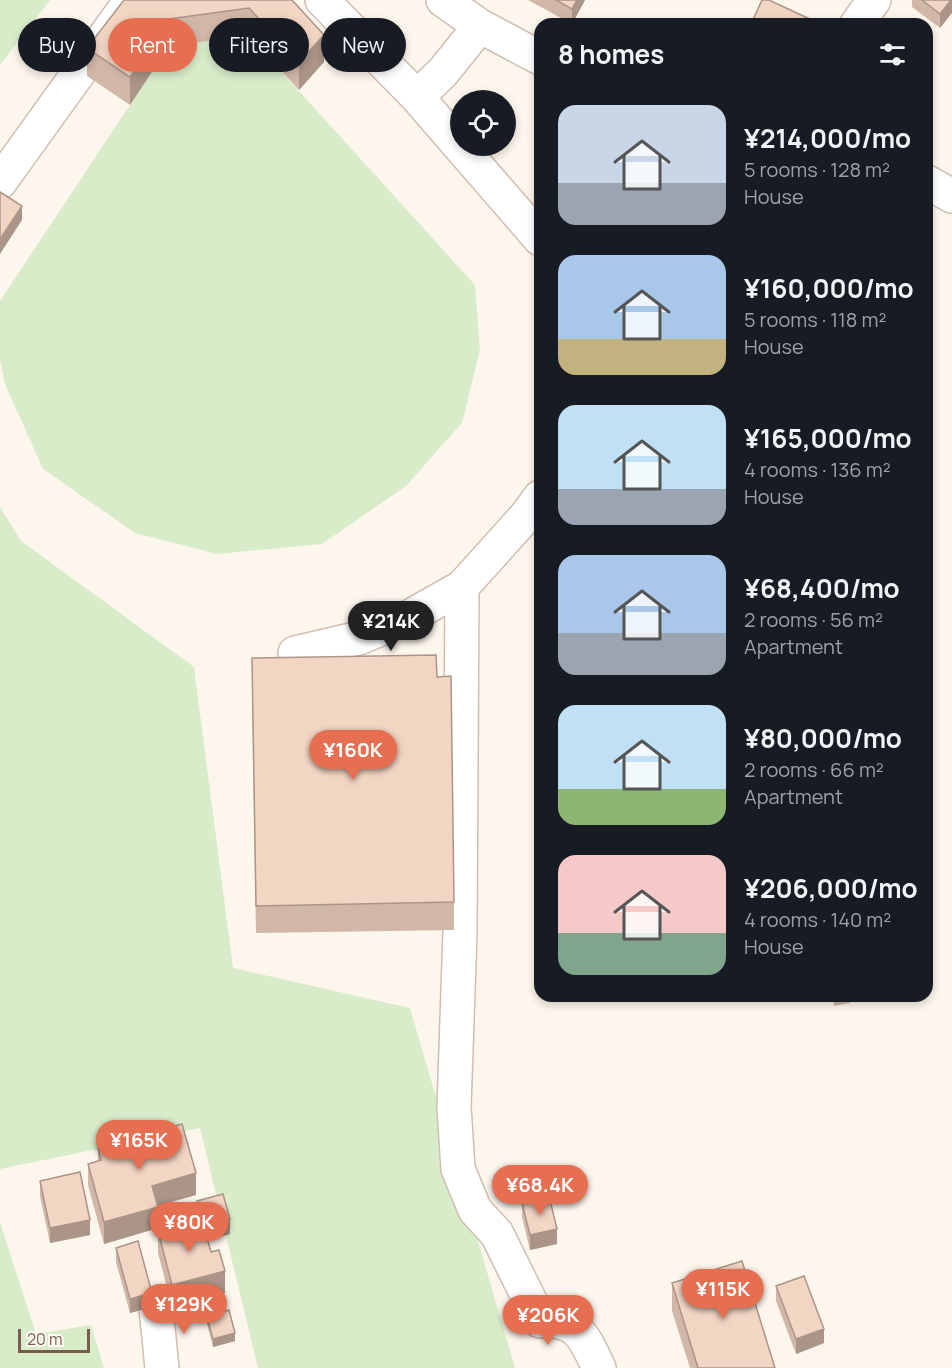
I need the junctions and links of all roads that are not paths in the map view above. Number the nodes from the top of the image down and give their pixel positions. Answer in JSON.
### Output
{"nodes":[{"id":1,"x":131,"y":0,"type":"edge"},
{"id":2,"x":322,"y":0,"type":"edge"},
{"id":3,"x":443,"y":0,"type":"edge"},
{"id":4,"x":874,"y":0,"type":"edge"},
{"id":5,"x":860,"y":18,"type":"edge"},
{"id":6,"x":480,"y":26,"type":"junction"},
{"id":7,"x":534,"y":55,"type":"edge"},
{"id":8,"x":417,"y":97,"type":"junction"},
{"id":9,"x":0,"y":182,"type":"edge"},
{"id":10,"x":933,"y":185,"type":"edge"},
{"id":11,"x":952,"y":196,"type":"edge"},
{"id":12,"x":534,"y":233,"type":"edge"},
{"id":13,"x":534,"y":505,"type":"edge"},
{"id":14,"x":462,"y":587,"type":"junction"},
{"id":15,"x":295,"y":653,"type":"dead end"},
{"id":16,"x":156,"y":1308,"type":"dead end"},
{"id":17,"x":162,"y":1368,"type":"edge"},
{"id":18,"x":599,"y":1368,"type":"edge"}],
"edges":[{"from":1,"to":9,"type":"street"},
{"from":2,"to":8,"type":"street"},
{"from":3,"to":6,"type":"street"},
{"from":4,"to":5,"type":"street"},
{"from":6,"to":7,"type":"street"},
{"from":6,"to":8,"type":"street"},
{"from":8,"to":12,"type":"street"},
{"from":10,"to":11,"type":"street"},
{"from":13,"to":14,"type":"street"},
{"from":14,"to":15,"type":"street"},
{"from":14,"to":18,"type":"street"},
{"from":16,"to":17,"type":"street"}]}
